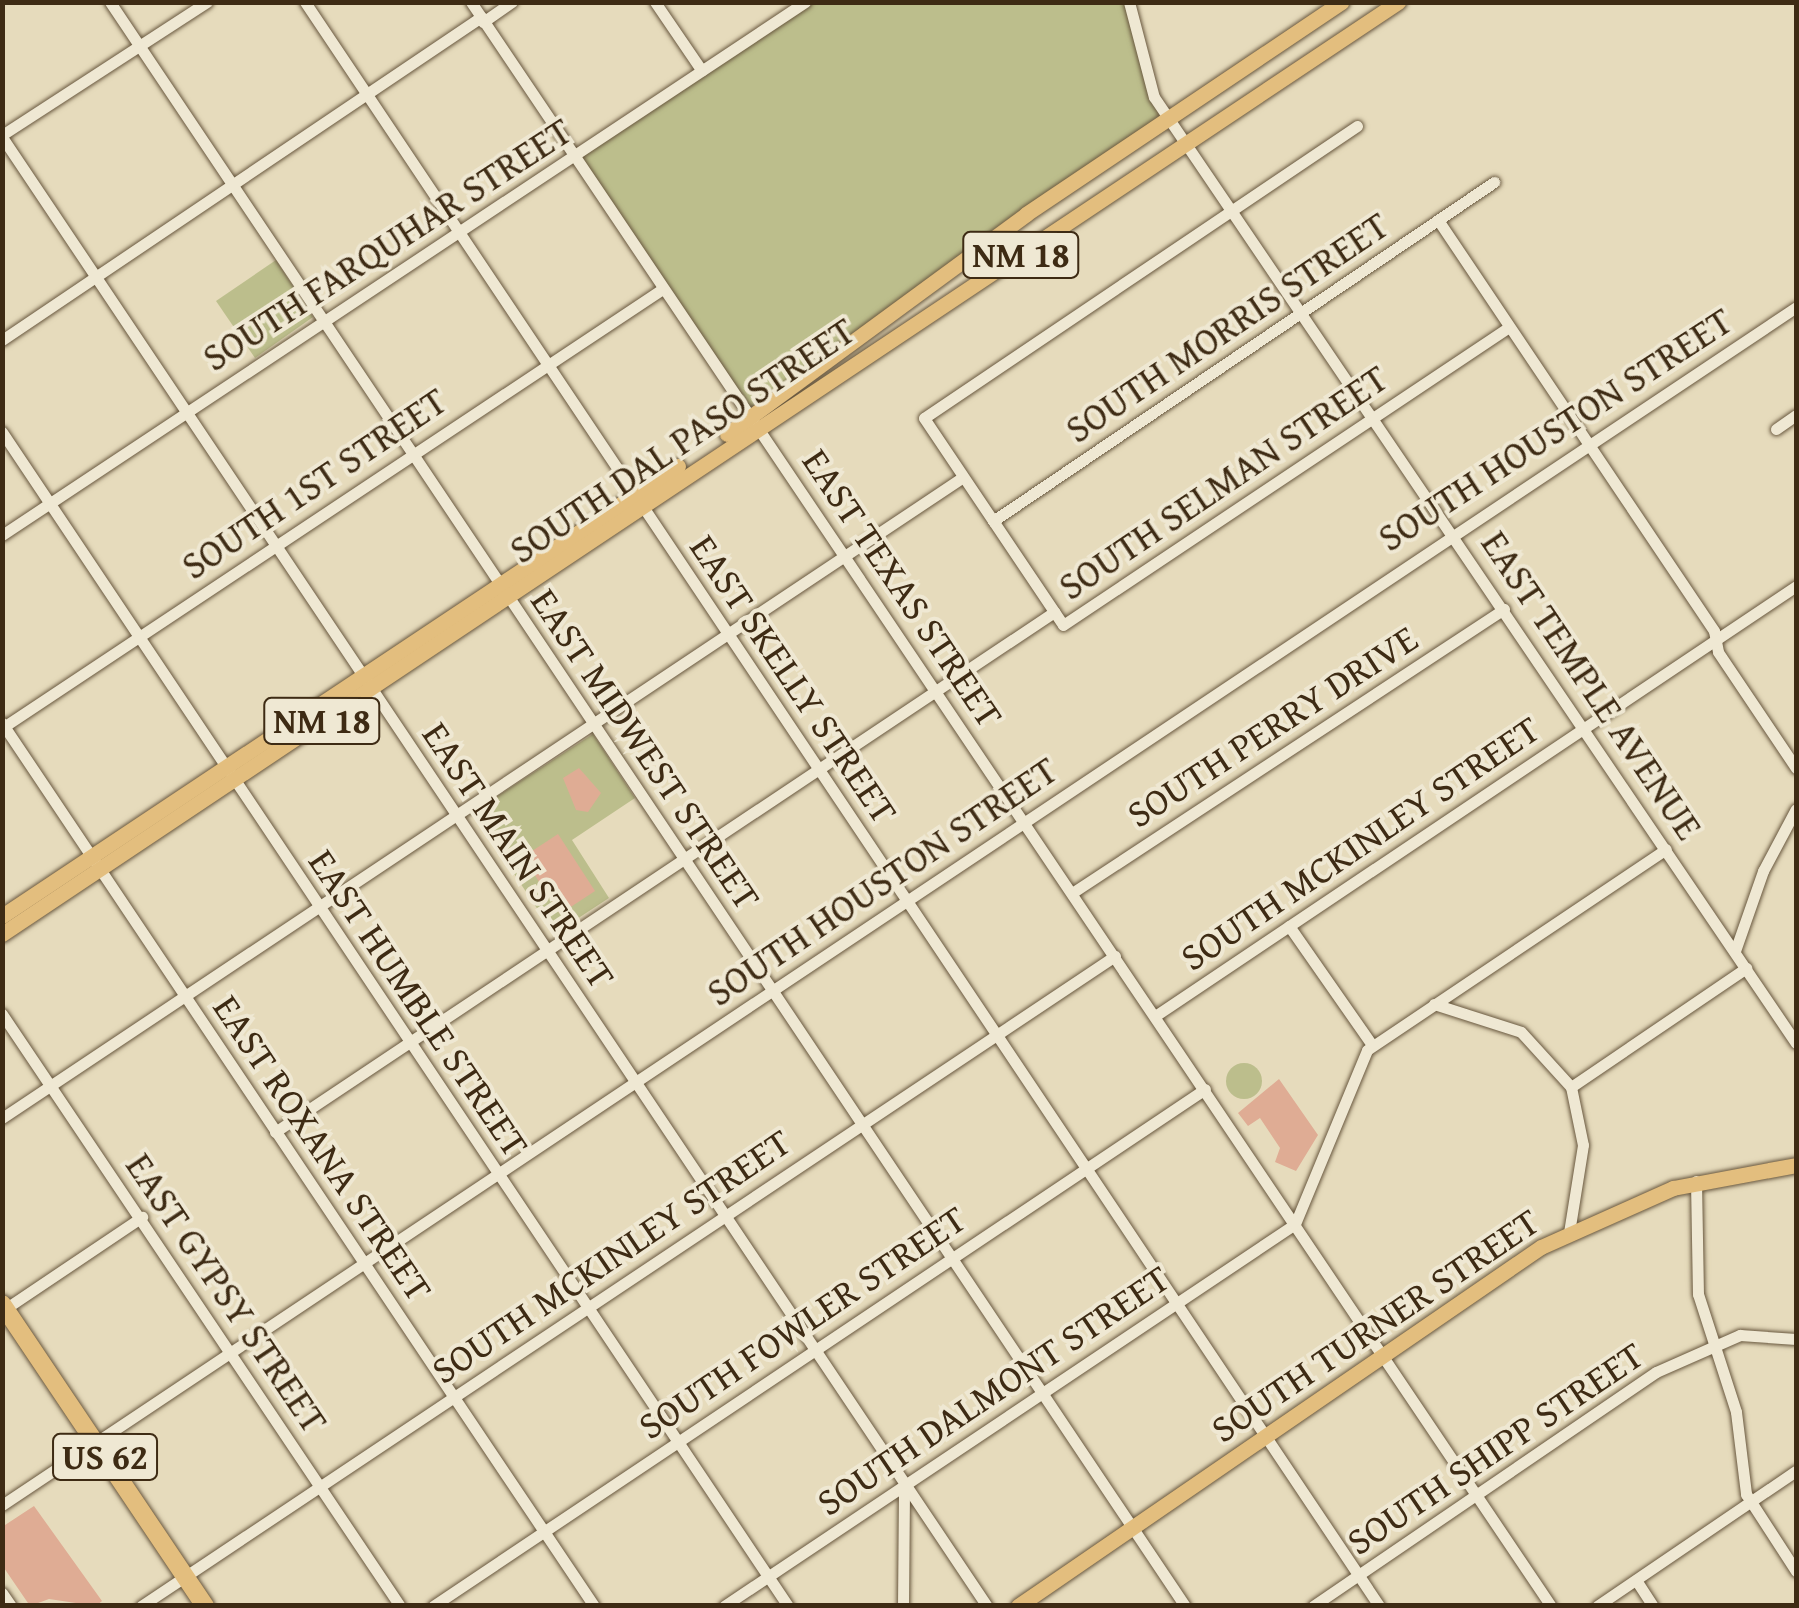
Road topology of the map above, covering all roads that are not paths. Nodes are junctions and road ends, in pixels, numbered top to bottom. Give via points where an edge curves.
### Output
1 (110, 2) edge
2 (207, 2) edge
3 (305, 2) edge
4 (471, 2) edge
5 (512, 2) edge
6 (655, 2) edge
7 (805, 2) edge
8 (1129, 2) edge
9 (1341, 2) edge
10 (1390, 5) edge
11 (482, 20) junction
12 (140, 48) junction
13 (702, 72) junction
14 (367, 94) junction
15 (1169, 119) junction
16 (1356, 126) dead end
17 (2, 136) edge
18 (1188, 143) junction
19 (572, 158) junction
20 (1494, 182) dead end
21 (234, 184) junction
22 (1234, 210) junction
23 (1438, 220) junction
24 (459, 230) junction
25 (96, 277) junction
26 (661, 290) junction
27 (1796, 307) edge
28 (1303, 311) junction
29 (324, 320) junction
30 (1508, 327) junction
31 (2, 340) edge
32 (547, 363) junction
33 (187, 412) junction
34 (1796, 415) edge
35 (1375, 416) junction
36 (755, 421) junction
37 (1776, 429) dead end
38 (2, 432) edge
39 (1586, 440) junction
40 (413, 453) junction
41 (963, 477) junction
42 (637, 500) junction
43 (50, 503) junction
44 (993, 521) junction
45 (1453, 533) junction
46 (2, 535) edge
47 (276, 545) junction
48 (845, 555) junction
49 (1796, 586) edge
50 (503, 590) junction
51 (1504, 609) junction
52 (1054, 612) junction
53 (727, 634) junction
54 (139, 637) junction
55 (1716, 642) junction
56 (367, 681) junction
57 (936, 691) junction
58 (593, 722) junction
59 (3, 726) edge
60 (1584, 728) junction
61 (819, 768) junction
62 (1796, 768) edge
63 (229, 775) junction
64 (1796, 809) edge
65 (456, 814) junction
66 (1024, 820) junction
67 (1666, 849) junction
68 (684, 858) junction
69 (94, 864) junction
70 (1072, 893) junction
71 (908, 900) junction
72 (319, 906) junction
73 (2, 916) edge
74 (1289, 926) junction
75 (2, 934) edge
76 (545, 948) junction
77 (1734, 951) junction
78 (1115, 956) junction
79 (1746, 968) junction
80 (774, 992) junction
81 (185, 995) junction
82 (1434, 1004) junction
83 (2, 1014) edge
84 (1155, 1016) junction
85 (998, 1034) junction
86 (410, 1042) junction
87 (1796, 1043) edge
88 (1372, 1045) junction
89 (636, 1083) junction
90 (51, 1085) junction
91 (1571, 1087) junction
92 (1205, 1089) junction
93 (2, 1118) edge
94 (862, 1124) junction
95 (275, 1132) junction
96 (1796, 1164) edge
97 (1088, 1168) junction
98 (498, 1174) junction
99 (1696, 1181) junction
100 (725, 1216) junction
101 (142, 1217) junction
102 (1295, 1224) junction
103 (1569, 1232) junction
104 (952, 1258) junction
105 (365, 1264) junction
106 (1178, 1304) junction
107 (588, 1307) junction
108 (4, 1308) edge
109 (1796, 1339) edge
110 (1713, 1346) junction
111 (814, 1351) junction
112 (232, 1352) junction
113 (1384, 1358) junction
114 (1042, 1392) junction
115 (454, 1397) junction
116 (1267, 1440) junction
117 (678, 1441) junction
118 (96, 1443) junction
119 (1796, 1472) edge
120 (904, 1485) junction
121 (320, 1486) junction
122 (1475, 1492) junction
123 (1751, 1503) junction
124 (2, 1506) edge
125 (1133, 1528) junction
126 (544, 1531) junction
127 (1796, 1571) edge
128 (185, 1576) junction
129 (768, 1576) junction
130 (1358, 1576) junction
131 (1636, 1580) junction
132 (2, 1593) edge
133 (11, 1606) edge
134 (141, 1606) edge
135 (204, 1606) edge
136 (400, 1606) edge
137 (433, 1606) edge
138 (594, 1606) edge
139 (724, 1606) edge
140 (788, 1606) edge
141 (903, 1606) edge
142 (987, 1606) edge
143 (1018, 1606) edge
144 (1185, 1606) edge
145 (1313, 1606) edge
146 (1379, 1606) edge
147 (1552, 1606) edge
148 (1597, 1606) edge
149 (1654, 1606) edge

1 - 12 street, EAST MIDWEST STREET
2 - 12 street
3 - 14 street, EAST SKELLY STREET
4 - 11 street, EAST TEXAS STREET
5 - 11 street
6 - 13 street
7 - 13 street, SOUTH FARQUHAR STREET
8 - 15 street, EAST TEMPLE AVENUE via 1143,72
9 - 15 main road, SOUTH DAL PASO STREET / NM 18
10 - 18 main road, SOUTH DAL PASO STREET / NM 18
11 - 14 street
11 - 19 street, EAST TEXAS STREET
12 - 17 street
12 - 21 street, EAST MIDWEST STREET
13 - 19 street, SOUTH FARQUHAR STREET
14 - 21 street
14 - 24 street, EAST SKELLY STREET
15 - 18 street, EAST TEMPLE AVENUE
15 - 36 main road, SOUTH DAL PASO STREET / NM 18
16 - 22 street
17 - 25 street, EAST MAIN STREET
18 - 22 street, EAST TEMPLE AVENUE
18 - 36 main road, SOUTH DAL PASO STREET / NM 18
19 - 24 street, SOUTH FARQUHAR STREET
19 - 26 street, EAST TEXAS STREET
20 - 23 street, SOUTH MORRIS STREET
21 - 25 street
21 - 29 street, EAST MIDWEST STREET
22 - 28 street, EAST TEMPLE AVENUE
22 - 41 street via 924,418
23 - 28 street, SOUTH MORRIS STREET
23 - 30 street
24 - 29 street, SOUTH FARQUHAR STREET
24 - 32 street, EAST SKELLY STREET
25 - 31 street
25 - 33 street, EAST MAIN STREET
26 - 32 street, SOUTH 1ST STREET
26 - 36 street, EAST TEXAS STREET
27 - 39 street, SOUTH HOUSTON STREET
28 - 35 street, EAST TEMPLE AVENUE
28 - 44 street, SOUTH MORRIS STREET
29 - 33 street, SOUTH FARQUHAR STREET
29 - 40 street, EAST MIDWEST STREET
30 - 35 street, SOUTH SELMAN STREET
30 - 39 street
32 - 40 street, SOUTH 1ST STREET
32 - 42 street, EAST SKELLY STREET
33 - 43 street, SOUTH FARQUHAR STREET
33 - 47 street, EAST MAIN STREET
34 - 37 street
35 - 45 street, EAST TEMPLE AVENUE
35 - 52 street, SOUTH SELMAN STREET via 1063,625
36 - 42 main road, SOUTH DAL PASO STREET / NM 18
36 - 48 street, EAST TEXAS STREET
38 - 43 street, EAST HUMBLE STREET
39 - 45 street, SOUTH HOUSTON STREET
39 - 55 street
40 - 47 street, SOUTH 1ST STREET
40 - 50 street, EAST MIDWEST STREET
41 - 44 street
41 - 48 street
42 - 50 main road, SOUTH DAL PASO STREET / NM 18
42 - 53 street, EAST SKELLY STREET
43 - 46 street, SOUTH FARQUHAR STREET
43 - 54 street, EAST HUMBLE STREET
44 - 52 street
45 - 51 street, EAST TEMPLE AVENUE
45 - 66 street, SOUTH HOUSTON STREET
47 - 54 street, SOUTH 1ST STREET
47 - 56 street, EAST MAIN STREET
48 - 53 street
48 - 57 street, EAST TEXAS STREET
49 - 55 street, SOUTH MCKINLEY STREET
50 - 56 main road, SOUTH DAL PASO STREET / NM 18
50 - 58 street, EAST MIDWEST STREET
51 - 60 street, EAST TEMPLE AVENUE
51 - 70 street, SOUTH PERRY DRIVE
52 - 57 street, SOUTH SELMAN STREET
53 - 58 street
53 - 61 street, EAST SKELLY STREET
54 - 59 street, SOUTH 1ST STREET
54 - 63 street, EAST HUMBLE STREET
55 - 60 street, SOUTH MCKINLEY STREET
55 - 62 street
56 - 63 main road, SOUTH DAL PASO STREET / NM 18
56 - 65 street, EAST MAIN STREET
57 - 61 street, SOUTH SELMAN STREET
57 - 66 street, EAST TEXAS STREET
58 - 65 street
58 - 68 street, EAST MIDWEST STREET
59 - 69 street, EAST ROXANA STREET
60 - 67 street, EAST TEMPLE AVENUE
60 - 74 street, SOUTH MCKINLEY STREET
61 - 68 street, SOUTH SELMAN STREET
61 - 71 street, EAST SKELLY STREET
63 - 69 main road, SOUTH DAL PASO STREET / NM 18
63 - 72 street, EAST HUMBLE STREET
64 - 77 street via 1763,871
65 - 72 street
65 - 76 street, EAST MAIN STREET
66 - 70 street, EAST TEXAS STREET
66 - 71 street, SOUTH HOUSTON STREET
67 - 77 street, EAST TEMPLE AVENUE
67 - 82 street
68 - 76 street, SOUTH SELMAN STREET
68 - 80 street, EAST MIDWEST STREET
69 - 73 main road, SOUTH DAL PASO STREET / NM 18
69 - 75 main road, SOUTH DAL PASO STREET / NM 18
69 - 81 street, EAST ROXANA STREET
70 - 78 street, EAST TEXAS STREET
71 - 80 street, SOUTH HOUSTON STREET
71 - 85 street, EAST SKELLY STREET
72 - 81 street
72 - 86 street, EAST HUMBLE STREET
74 - 84 street, SOUTH MCKINLEY STREET
74 - 88 street
76 - 86 street, SOUTH SELMAN STREET
76 - 89 street, EAST MAIN STREET
77 - 79 street, EAST TEMPLE AVENUE
78 - 84 street, EAST TEXAS STREET
78 - 85 street, SOUTH MCKINLEY STREET
79 - 87 street, EAST TEMPLE AVENUE
79 - 91 street
80 - 89 street, SOUTH HOUSTON STREET
80 - 94 street, EAST MIDWEST STREET
81 - 90 street
81 - 95 street, EAST ROXANA STREET
82 - 88 street
82 - 91 street via 1522,1032
83 - 90 street, EAST GYPSY STREET
84 - 92 street, EAST TEXAS STREET
85 - 94 street, SOUTH MCKINLEY STREET
85 - 97 street, EAST SKELLY STREET
86 - 95 street, SOUTH SELMAN STREET
86 - 98 street, EAST HUMBLE STREET
88 - 102 street
89 - 98 street, SOUTH HOUSTON STREET
89 - 100 street, EAST MAIN STREET
90 - 93 street
90 - 101 street, EAST GYPSY STREET
91 - 103 street via 1583,1145
92 - 97 street, SOUTH FOWLER STREET
92 - 102 street, EAST TEXAS STREET
94 - 100 street, SOUTH MCKINLEY STREET
94 - 104 street, EAST MIDWEST STREET
95 - 105 street, EAST ROXANA STREET
96 - 99 main road, SOUTH TURNER STREET
97 - 104 street, SOUTH FOWLER STREET
97 - 106 street, EAST SKELLY STREET
98 - 105 street, SOUTH HOUSTON STREET
98 - 107 street, EAST HUMBLE STREET
99 - 103 main road, SOUTH TURNER STREET
99 - 110 street via 1694,1263
100 - 107 street, SOUTH MCKINLEY STREET
100 - 111 street, EAST MAIN STREET
101 - 108 street
101 - 112 street, EAST GYPSY STREET
102 - 106 street, SOUTH DALMONT STREET
102 - 113 street, EAST TEXAS STREET
103 - 113 main road, SOUTH TURNER STREET
104 - 111 street, SOUTH FOWLER STREET
104 - 114 street, EAST MIDWEST STREET
105 - 112 street, SOUTH HOUSTON STREET
105 - 115 street, EAST ROXANA STREET
106 - 114 street, SOUTH DALMONT STREET
106 - 116 street, EAST SKELLY STREET
107 - 115 street, SOUTH MCKINLEY STREET
107 - 117 street, EAST HUMBLE STREET
108 - 118 highway, US 62
109 - 110 street, SOUTH SHIPP STREET via 1755,1333
110 - 122 street, SOUTH SHIPP STREET via 1656,1372
110 - 123 street via 1736,1412
111 - 117 street, SOUTH FOWLER STREET
111 - 120 street, EAST MAIN STREET
112 - 118 street, SOUTH HOUSTON STREET
112 - 121 street, EAST GYPSY STREET
113 - 116 main road, SOUTH TURNER STREET
113 - 122 street, EAST TEXAS STREET
114 - 120 street, SOUTH DALMONT STREET
114 - 125 street, EAST MIDWEST STREET
115 - 121 street, SOUTH MCKINLEY STREET
115 - 126 street, EAST ROXANA STREET
116 - 125 main road, SOUTH TURNER STREET
116 - 130 street, EAST SKELLY STREET
117 - 126 street, SOUTH FOWLER STREET
117 - 129 street, EAST HUMBLE STREET
118 - 124 street, SOUTH HOUSTON STREET
118 - 128 highway, US 62
119 - 123 street
120 - 129 street, SOUTH DALMONT STREET
120 - 141 street
120 - 142 street, EAST MAIN STREET
121 - 128 street, SOUTH MCKINLEY STREET
121 - 136 street, EAST GYPSY STREET
122 - 130 street, SOUTH SHIPP STREET
122 - 147 street, EAST TEXAS STREET
123 - 127 street
123 - 131 street
125 - 143 main road, SOUTH TURNER STREET
125 - 144 street, EAST MIDWEST STREET
126 - 137 street, SOUTH FOWLER STREET
126 - 138 street, EAST ROXANA STREET
128 - 134 street, SOUTH MCKINLEY STREET
128 - 135 highway, US 62
129 - 139 street, SOUTH DALMONT STREET
129 - 140 street, EAST HUMBLE STREET
130 - 145 street, SOUTH SHIPP STREET
130 - 146 street, EAST SKELLY STREET
131 - 148 street
131 - 149 street
132 - 133 street

